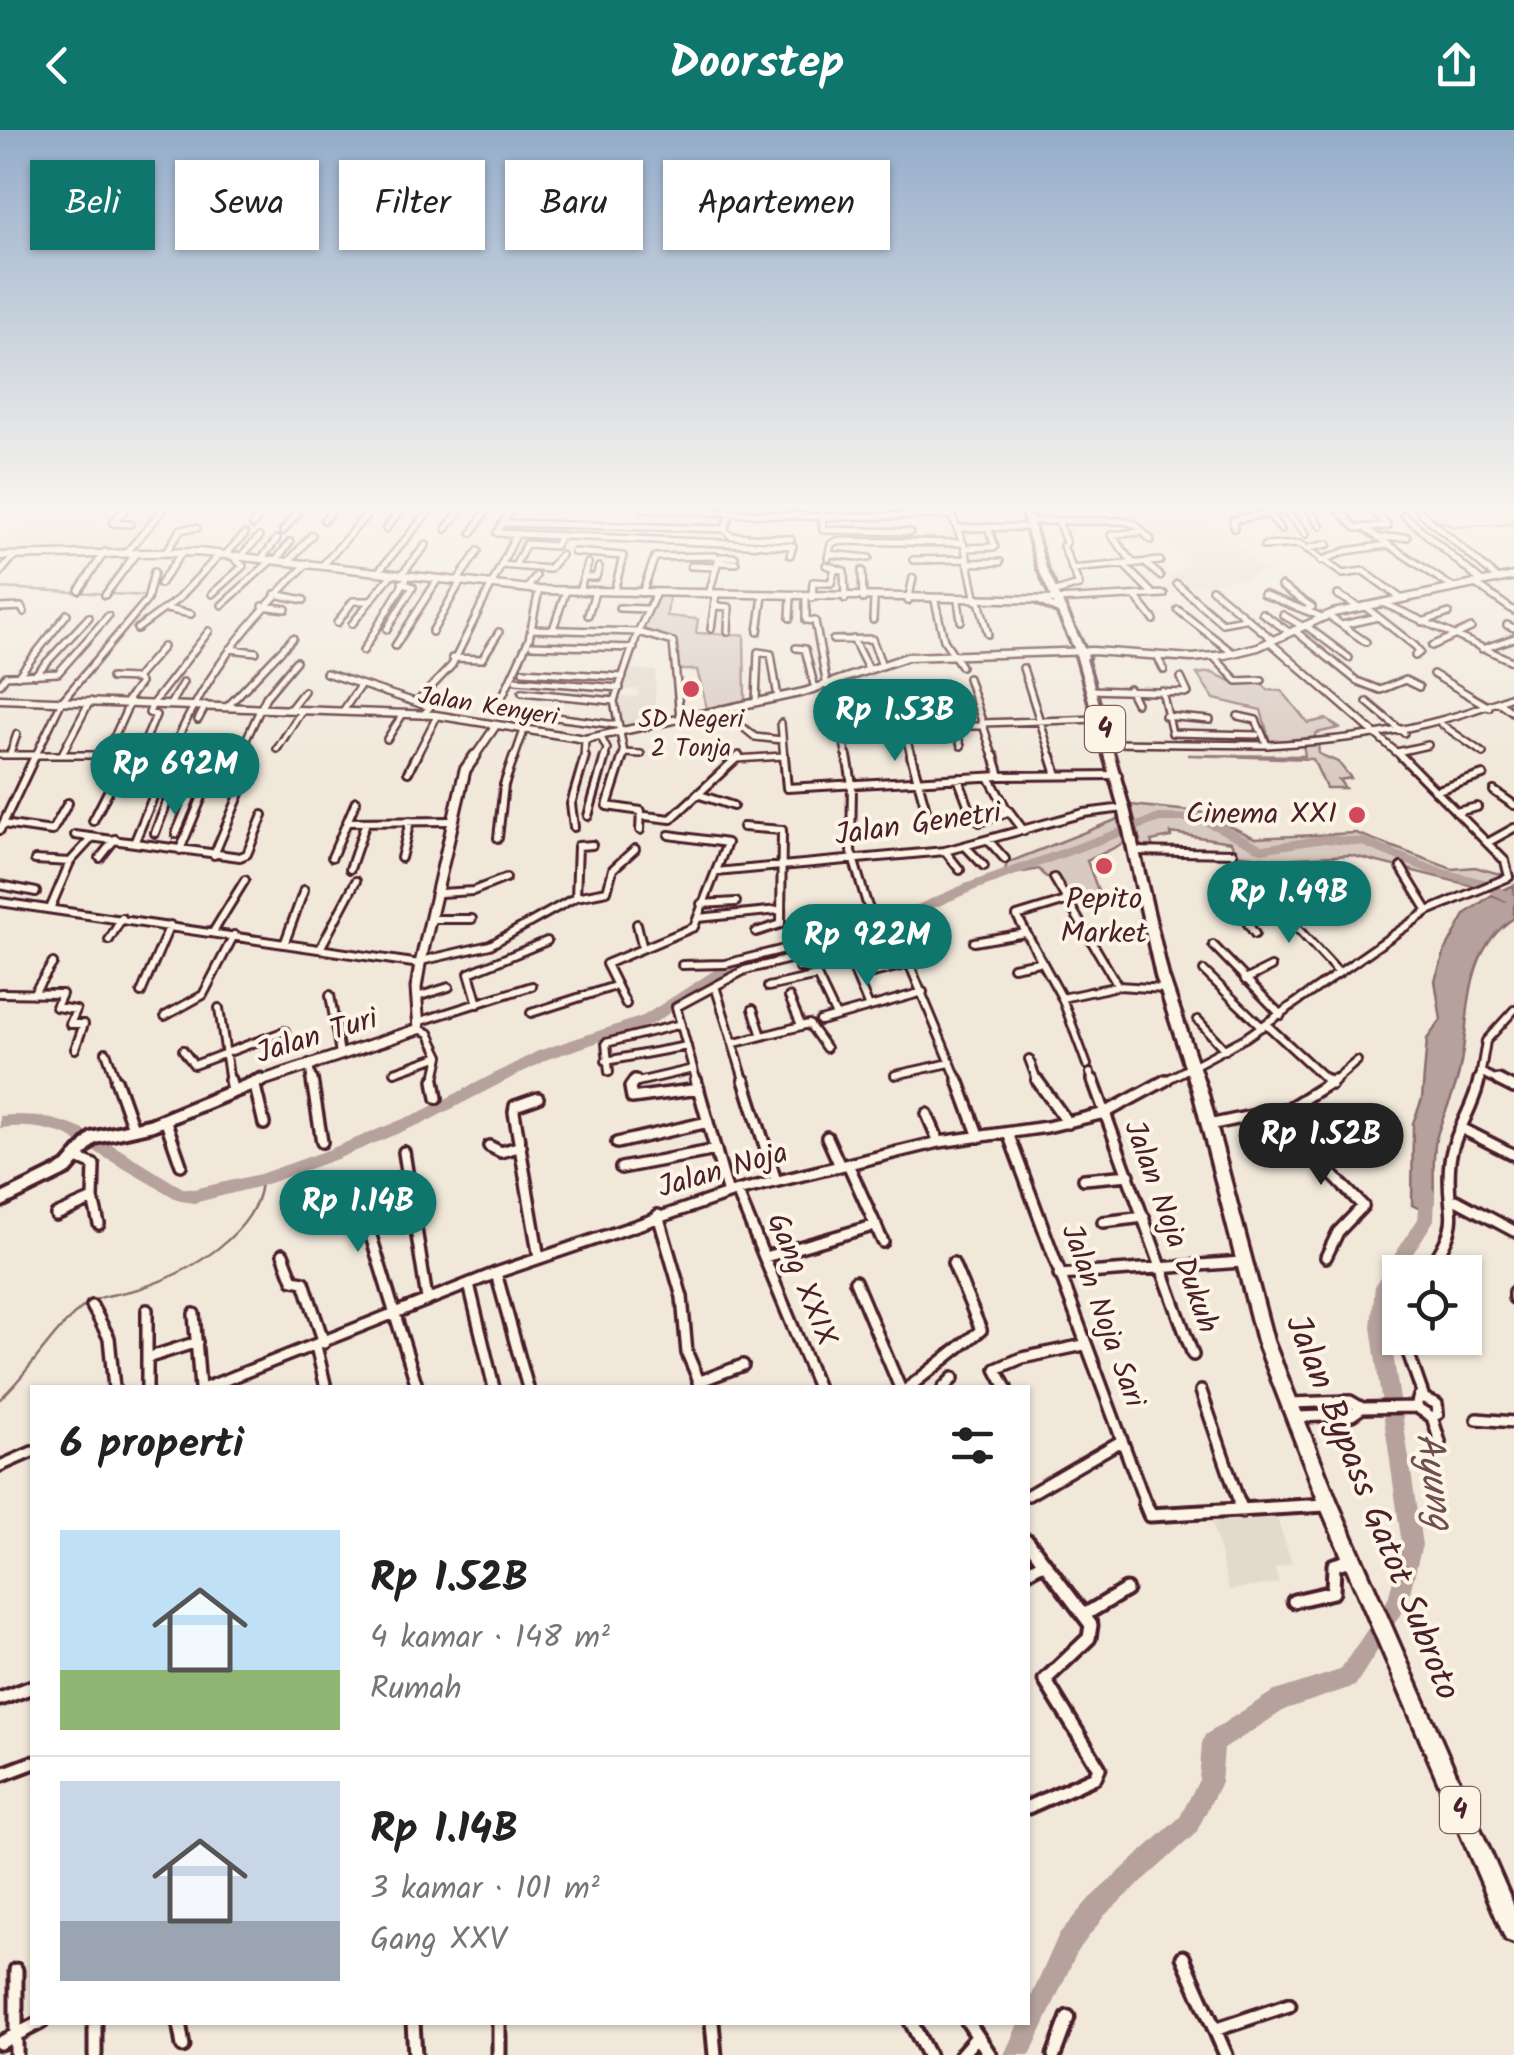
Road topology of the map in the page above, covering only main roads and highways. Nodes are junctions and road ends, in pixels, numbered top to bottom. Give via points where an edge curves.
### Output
1 (1053, 599) edge
2 (1037, 601) road end
3 (1060, 612) junction
4 (1092, 690) junction
5 (1115, 775) junction
6 (1124, 810) joint
7 (1134, 849) joint
8 (1514, 1932) edge

1 - 3 highway, Jalan Bypass Gatot Subroto / 4
2 - 3 highway
3 - 4 highway, Jalan Bypass Gatot Subroto / 4
4 - 5 highway, Jalan Bypass Gatot Subroto / 4
4 - 5 highway, Jalan Bypass Gatot Subroto / 4
5 - 6 highway, Jalan Bypass Gatot Subroto / 4
6 - 7 highway, Jalan Bypass Gatot Subroto / 4
7 - 8 highway, Jalan Bypass Gatot Subroto / 4 via 1166,988 1289,1410

